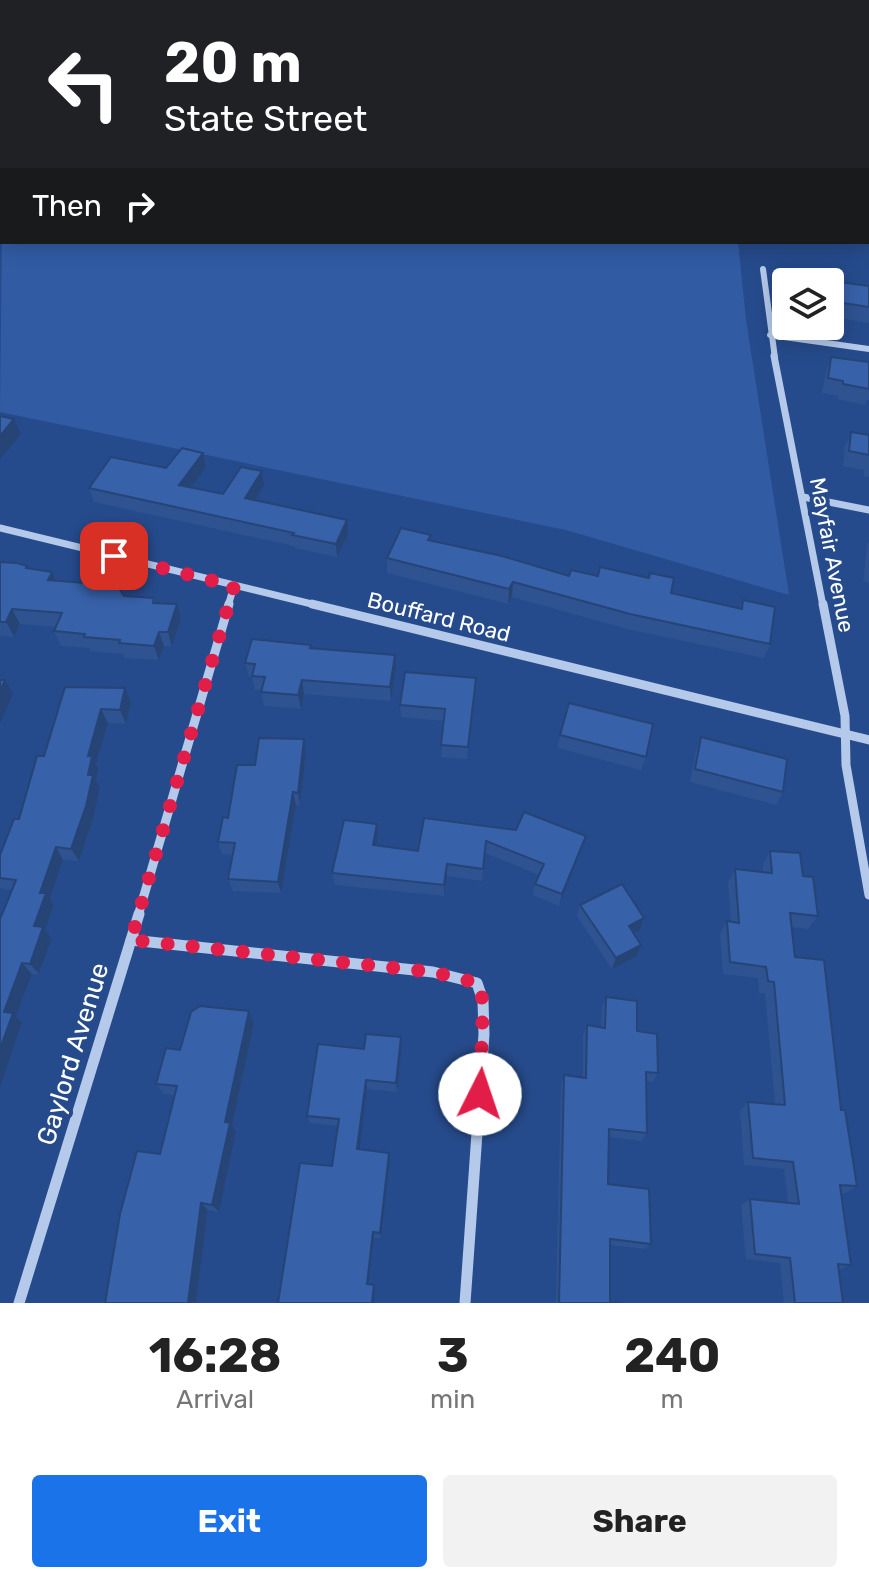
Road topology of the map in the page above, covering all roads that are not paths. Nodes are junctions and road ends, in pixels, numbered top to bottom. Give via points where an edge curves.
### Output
1 (763, 269) dead end
2 (770, 335) junction
3 (869, 349) edge
4 (803, 497) junction
5 (869, 510) edge
6 (0, 528) edge
7 (234, 586) junction
8 (845, 734) junction
9 (869, 740) edge
10 (869, 895) edge
11 (131, 940) junction
12 (19, 1303) edge
13 (465, 1303) edge

1 - 2 street, Mayfair Avenue
2 - 3 street
2 - 4 street, Mayfair Avenue
4 - 5 street
4 - 8 street, Mayfair Avenue
6 - 7 street, Bouffard Road
7 - 8 street, Bouffard Road
7 - 11 street, Gaylord Avenue
8 - 9 street, Bouffard Road
8 - 10 street, Mayfair Avenue
11 - 12 street, Gaylord Avenue
11 - 13 street via 433,972 477,983 484,1034

